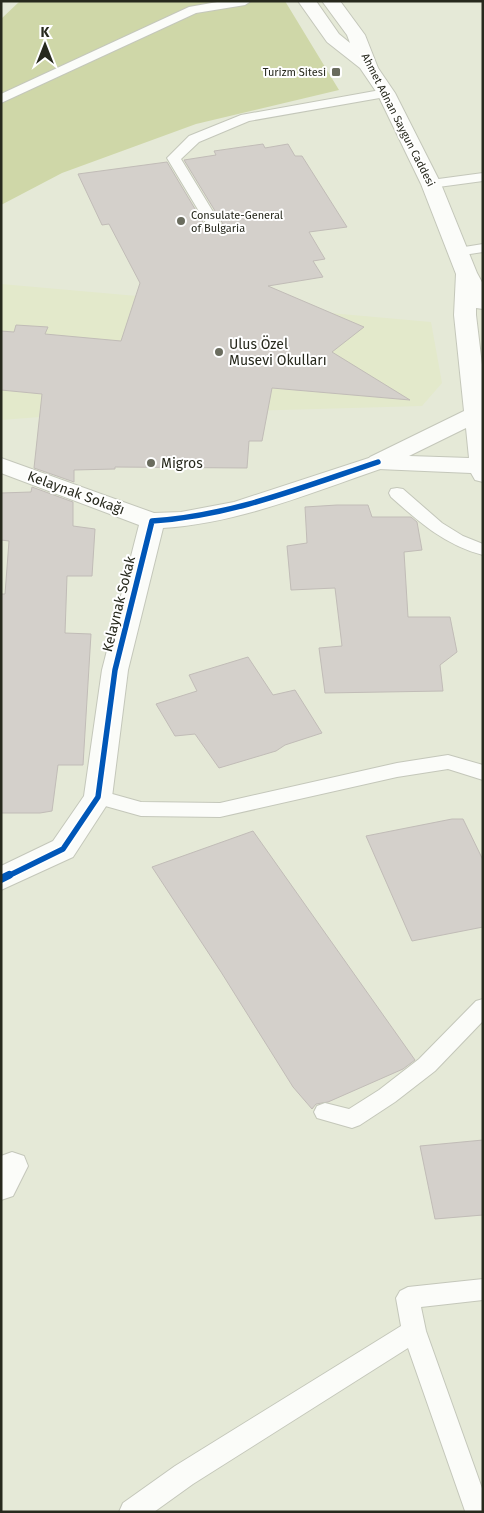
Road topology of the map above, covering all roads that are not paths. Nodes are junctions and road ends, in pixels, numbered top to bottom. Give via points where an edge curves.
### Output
1 (245, 1) edge
2 (307, 1) edge
3 (331, 1) edge
4 (369, 68) junction
5 (386, 93) junction
6 (1, 99) edge
7 (483, 177) edge
8 (431, 184) junction
9 (214, 225) dead end
10 (483, 248) edge
11 (462, 263) junction
12 (483, 303) edge
13 (479, 418) edge
14 (378, 462) junction
15 (1, 465) edge
16 (482, 470) edge
17 (397, 493) dead end
18 (152, 521) junction
19 (483, 550) edge
20 (483, 773) edge
21 (98, 797) junction
22 (1, 879) edge
23 (483, 1007) edge
24 (325, 1112) dead end
25 (483, 1289) edge
26 (414, 1331) junction
27 (483, 1509) edge
28 (132, 1512) edge

1 - 6 lane via 193,10
2 - 4 main road via 333,38
3 - 4 main road, Ahmet Adnan Saygun Caddesi via 356,35
4 - 5 main road, Ahmet Adnan Saygun Caddesi
5 - 8 main road, Ahmet Adnan Saygun Caddesi
5 - 9 lane via 246,118 194,139 174,158
7 - 8 lane
8 - 11 main road, Ahmet Adnan Saygun Caddesi
10 - 11 lane
11 - 12 main road, Ahmet Adnan Saygun Caddesi
11 - 13 main road, Ahmet Adnan Saygun Caddesi via 465,315
13 - 14 main road
13 - 16 main road, Ahmet Adnan Saygun Caddesi
14 - 16 main road
14 - 18 main road via 205,516
15 - 18 main road, Kelaynak Sokağı
17 - 19 lane via 442,533
18 - 21 main road, Kelaynak Sokak via 116,670
20 - 21 lane via 448,762 397,770 220,810 141,809
21 - 22 main road, Kelaynak Sokak via 63,849
23 - 24 lane via 427,1065 387,1096 352,1119
25 - 26 lane via 408,1298
26 - 27 lane via 474,1502
26 - 28 lane via 192,1470

